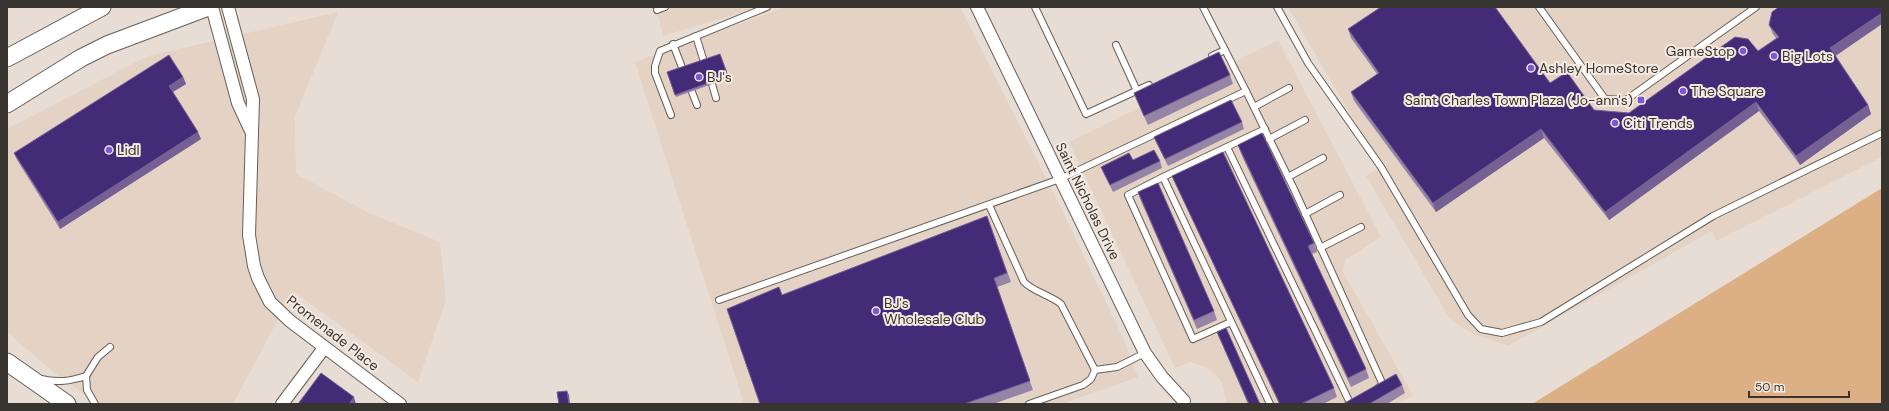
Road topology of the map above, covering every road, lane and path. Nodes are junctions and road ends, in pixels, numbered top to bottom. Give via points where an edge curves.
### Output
1 (102, 7) edge
2 (208, 7) edge
3 (212, 7) edge
4 (228, 7) edge
5 (665, 7) edge
6 (767, 7) edge
7 (977, 7) edge
8 (1035, 7) edge
9 (1203, 7) edge
10 (1277, 7) edge
11 (1539, 7) edge
12 (1756, 7) edge
13 (657, 10) dead end
14 (696, 36) junction
15 (673, 44) junction
16 (1116, 45) dead end
17 (1225, 50) junction
18 (7, 58) edge
19 (1205, 60) edge
20 (704, 62) edge
21 (683, 70) edge
22 (1158, 81) edge
23 (712, 84) edge
24 (1289, 88) dead end
25 (1138, 91) junction
26 (1246, 91) junction
27 (692, 92) edge
28 (716, 98) dead end
29 (7, 104) edge
30 (697, 105) dead end
31 (1254, 107) junction
32 (671, 115) dead end
33 (1305, 120) dead end
34 (1265, 130) junction
35 (1882, 133) edge
36 (253, 134) junction
37 (1269, 139) junction
38 (1227, 147) junction
39 (1323, 158) dead end
40 (1163, 177) junction
41 (1288, 177) junction
42 (1060, 179) junction
43 (1340, 195) dead end
44 (989, 205) junction
45 (1305, 214) junction
46 (1361, 227) dead end
47 (1320, 248) junction
48 (719, 300) dead end
49 (1231, 322) junction
50 (110, 347) dead end
51 (324, 348) junction
52 (1145, 353) junction
53 (7, 362) edge
54 (1095, 370) junction
55 (86, 376) junction
56 (28, 377) junction
57 (1370, 392) edge
58 (1357, 400) edge
59 (1184, 401) dead end
60 (67, 404) edge
61 (95, 404) edge
62 (282, 404) edge
63 (400, 404) edge
64 (1029, 404) edge
65 (1270, 404) edge
66 (1349, 404) edge

1 - 18 main road
2 - 29 main road via 107,45 81,58
3 - 36 street, Promenade Place via 238,102
4 - 36 street, Promenade Place via 253,99
5 - 13 lane
6 - 14 lane
7 - 42 street, Saint Nicholas Drive
8 - 25 lane via 1086,114
9 - 17 lane
10 - 35 lane via 1308,63 1381,167 1468,314 1481,329 1495,332 1502,333 1541,322 1713,216
11 - 12 lane via 1605,99 1626,100
14 - 15 lane
14 - 20 lane
15 - 21 lane
15 - 32 lane via 660,51 655,66 658,82
16 - 25 lane
17 - 19 lane
17 - 26 lane
22 - 25 lane
23 - 28 lane
24 - 31 lane
26 - 31 lane
26 - 42 lane
27 - 30 lane
31 - 34 lane
33 - 37 lane
34 - 37 lane
34 - 38 lane
36 - 51 street, Promenade Place via 249,235 258,278 270,302
37 - 41 lane
38 - 40 lane
38 - 66 lane
39 - 41 lane
40 - 49 lane
40 - 49 lane via 1128,195 1193,339
41 - 45 lane
42 - 44 lane
42 - 52 street, Saint Nicholas Drive
43 - 45 lane
44 - 48 lane
44 - 54 lane via 1024,282 1061,304
45 - 47 lane
46 - 47 lane
47 - 57 lane via 1383,385
49 - 65 lane
50 - 55 lane via 98,357
51 - 62 street
51 - 63 street, Promenade Place
52 - 54 lane via 1117,367
52 - 59 street, Saint Nicholas Drive
53 - 56 main road
54 - 64 lane via 1091,379 1083,385
55 - 56 lane via 54,382
55 - 61 lane via 87,390
56 - 60 main road
58 - 66 lane

